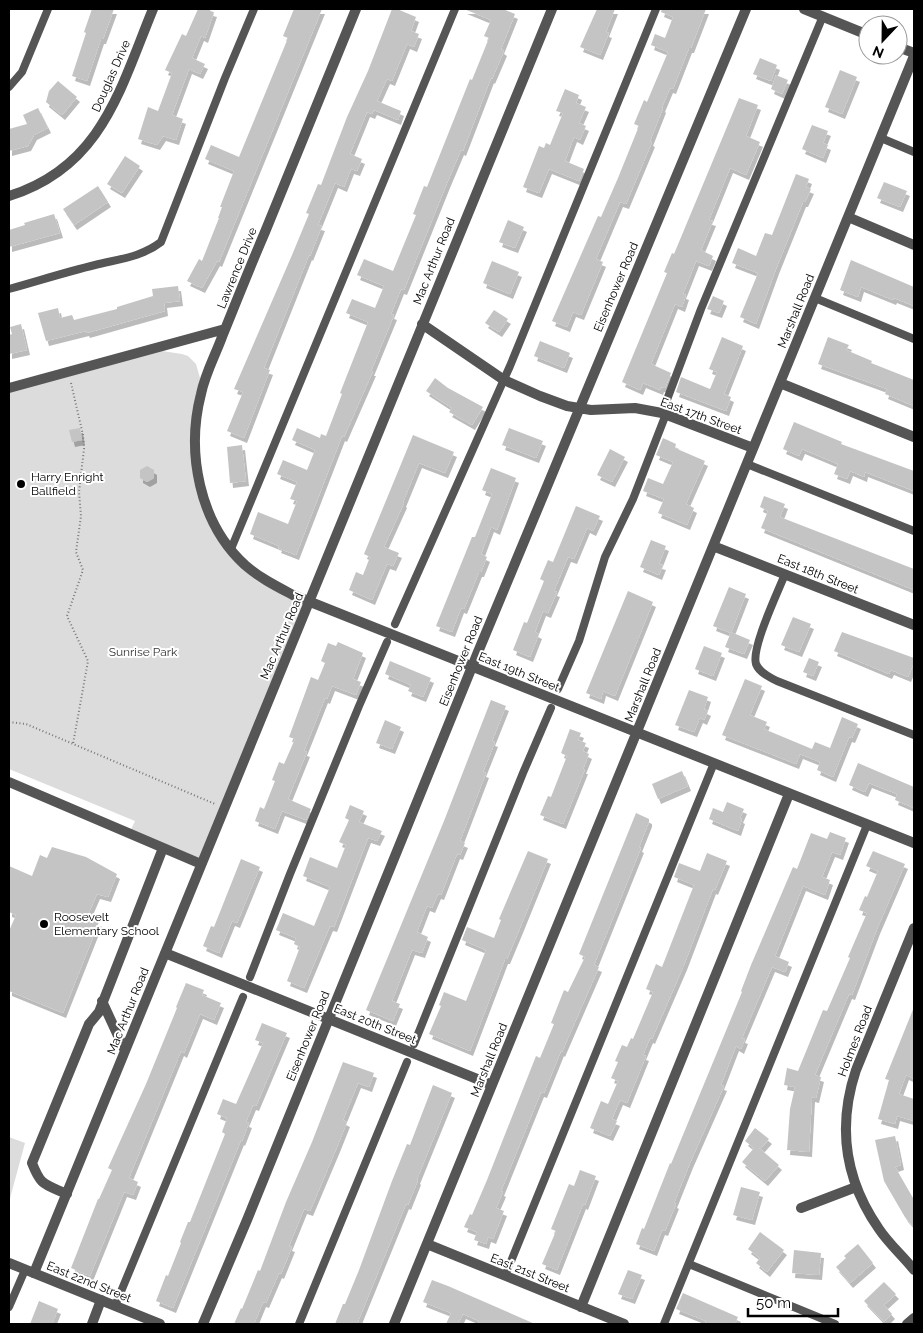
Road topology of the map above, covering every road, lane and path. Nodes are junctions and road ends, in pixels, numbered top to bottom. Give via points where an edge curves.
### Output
1 (48, 9) edge
2 (154, 9) edge
3 (254, 9) edge
4 (356, 9) edge
5 (455, 9) edge
6 (552, 9) edge
7 (656, 9) edge
8 (746, 9) edge
9 (804, 9) edge
10 (823, 16) junction
11 (858, 31) edge
12 (914, 55) edge
13 (9, 87) edge
14 (881, 138) junction
15 (914, 152) edge
16 (9, 196) edge
17 (848, 218) junction
18 (914, 245) edge
19 (9, 289) edge
20 (815, 298) junction
21 (422, 324) junction
22 (226, 328) junction
23 (914, 338) edge
24 (67, 372) junction
25 (504, 380) junction
26 (780, 383) junction
27 (9, 388) edge
28 (579, 408) junction
29 (664, 413) junction
30 (914, 436) edge
31 (754, 448) junction
32 (747, 464) junction
33 (914, 531) edge
34 (714, 546) junction
35 (231, 549) junction
36 (785, 574) junction
37 (310, 601) junction
38 (395, 624) dead end
39 (914, 625) edge
40 (387, 642) dead end
41 (472, 666) junction
42 (558, 690) dead end
43 (552, 708) dead end
44 (9, 722) edge
45 (637, 733) junction
46 (914, 735) edge
47 (73, 744) junction
48 (714, 764) junction
49 (9, 782) edge
50 (789, 794) junction
51 (224, 807) junction
52 (868, 825) junction
53 (914, 843) edge
54 (163, 848) junction
55 (201, 864) junction
56 (914, 928) edge
57 (165, 953) junction
58 (250, 977) dead end
59 (243, 997) dead end
60 (102, 1001) junction
61 (328, 1019) junction
62 (414, 1044) dead end
63 (126, 1051) junction
64 (407, 1062) dead end
65 (492, 1085) junction
66 (856, 1187) junction
67 (67, 1194) junction
68 (801, 1208) dead end
69 (427, 1244) junction
70 (9, 1263) edge
71 (689, 1264) junction
72 (914, 1270) edge
73 (30, 1271) junction
74 (505, 1276) junction
75 (101, 1300) junction
76 (115, 1306) junction
77 (9, 1307) edge
78 (581, 1307) junction
79 (914, 1318) edge
80 (92, 1324) edge
81 (160, 1324) edge
82 (204, 1324) edge
83 (299, 1324) edge
84 (394, 1324) edge
85 (624, 1324) edge
86 (664, 1324) edge
87 (835, 1324) edge
88 (907, 1324) edge

1 - 13 lane via 25,65
2 - 16 street, Douglas Drive via 110,114 93,139 63,169
3 - 19 lane via 161,242 137,255
4 - 22 street, Lawrence Drive
5 - 35 lane
6 - 21 street, Mac Arthur Road
7 - 25 lane
8 - 28 street, Eisenhower Road
9 - 10 street
10 - 11 street
10 - 29 lane via 700,309
12 - 14 street, Marshall Road
14 - 15 lane
14 - 17 street, Marshall Road
17 - 18 street
17 - 20 street, Marshall Road
20 - 23 lane
20 - 26 street, Marshall Road
21 - 25 street, East 17th Street
21 - 37 street, Mac Arthur Road
22 - 24 street, Lawrence Drive
22 - 35 street, East 19th Street via 201,393 195,437 196,462 209,513
24 - 27 street, Lawrence Drive
24 - 47 path via 80,418 84,449 76,552 83,570 67,616 88,661
25 - 28 street, East 17th Street
25 - 38 lane
26 - 30 street
26 - 31 street, Marshall Road
28 - 29 street, East 17th Street via 635,408
28 - 41 street, Eisenhower Road
29 - 31 street, East 17th Street
29 - 42 lane via 633,499 605,557 579,641
31 - 32 street, Marshall Road
32 - 33 lane
32 - 34 street, Marshall Road
34 - 36 street, East 18th Street
34 - 45 street, Marshall Road
35 - 37 street, East 19th Street via 258,575
36 - 39 street, East 18th Street
36 - 46 lane via 757,644 755,661 758,667 777,681
37 - 41 street, East 19th Street
37 - 51 street, Mac Arthur Road
40 - 58 lane via 340,750
41 - 45 street, East 19th Street
41 - 61 street, Eisenhower Road
43 - 62 lane
44 - 47 path via 26,724
45 - 48 street, East 19th Street
45 - 65 street, Marshall Road
47 - 51 path
48 - 50 street, East 19th Street
48 - 74 lane
49 - 54 street
50 - 52 street, East 19th Street
50 - 78 street
51 - 55 street, Mac Arthur Road
52 - 53 street, East 19th Street
52 - 71 lane
54 - 55 street
54 - 60 street
55 - 57 street, Mac Arthur Road
56 - 66 street, Holmes Road via 850,1091 845,1136
57 - 61 street, East 20th Street
57 - 63 street, Mac Arthur Road
59 - 76 lane
60 - 63 street
60 - 67 street via 89,1024 32,1163 38,1179
61 - 65 street, East 20th Street
61 - 82 street, Eisenhower Road
63 - 67 street, Mac Arthur Road
64 - 83 lane
65 - 69 street, Marshall Road
66 - 68 street
66 - 72 street, Holmes Road via 880,1231
67 - 73 street, Mac Arthur Road
69 - 74 street, East 21st Street
69 - 84 street, Marshall Road
70 - 73 street, East 22nd Street
71 - 86 lane
71 - 87 lane
73 - 75 street, East 22nd Street
73 - 77 lane
74 - 78 street, East 21st Street
75 - 76 street, East 22nd Street
75 - 80 street
76 - 81 street, East 22nd Street
78 - 85 street, East 21st Street
79 - 88 street

